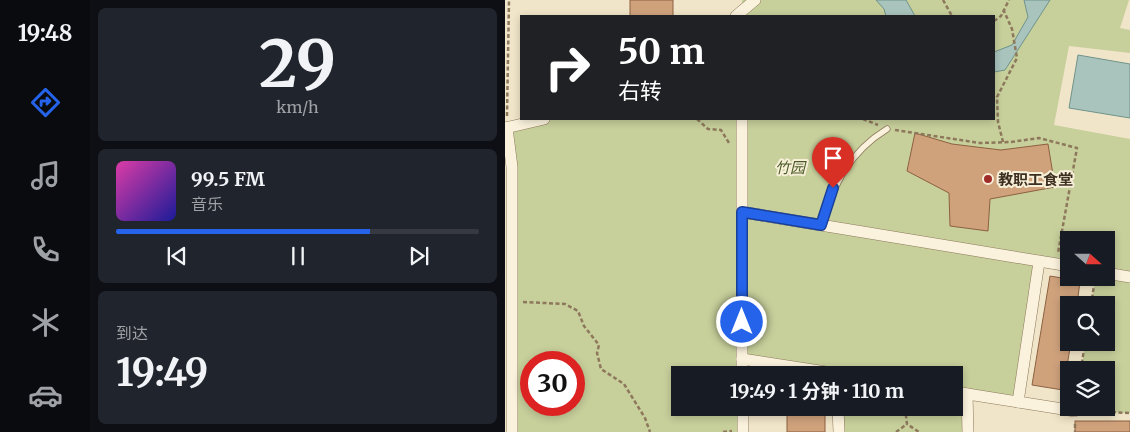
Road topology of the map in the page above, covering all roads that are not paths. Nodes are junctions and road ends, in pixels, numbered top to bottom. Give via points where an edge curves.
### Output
1 (742, 0) edge
2 (755, 0) edge
3 (740, 15) edge
4 (540, 120) edge
5 (742, 120) edge
6 (506, 128) edge
7 (887, 129) road end
8 (742, 212) junction
9 (821, 225) junction
10 (1039, 262) junction
11 (1060, 265) edge
12 (1115, 274) edge
13 (1130, 277) edge
14 (742, 359) junction
15 (742, 366) edge
16 (785, 366) edge
17 (963, 393) edge
18 (1018, 402) junction
19 (963, 404) edge
20 (1060, 409) edge
21 (743, 416) edge
22 (838, 416) edge
23 (512, 432) edge
24 (743, 432) edge
25 (839, 432) edge
26 (968, 432) edge

1 - 3 street
2 - 3 street
4 - 6 street
5 - 8 street
6 - 23 street via 512,167
7 - 9 lane via 852,158 833,188
8 - 9 street
8 - 14 street
9 - 10 street
10 - 11 street
10 - 18 street
12 - 13 street
14 - 15 street
14 - 16 street
17 - 18 street
18 - 20 street
19 - 26 street
21 - 24 street
22 - 25 street

